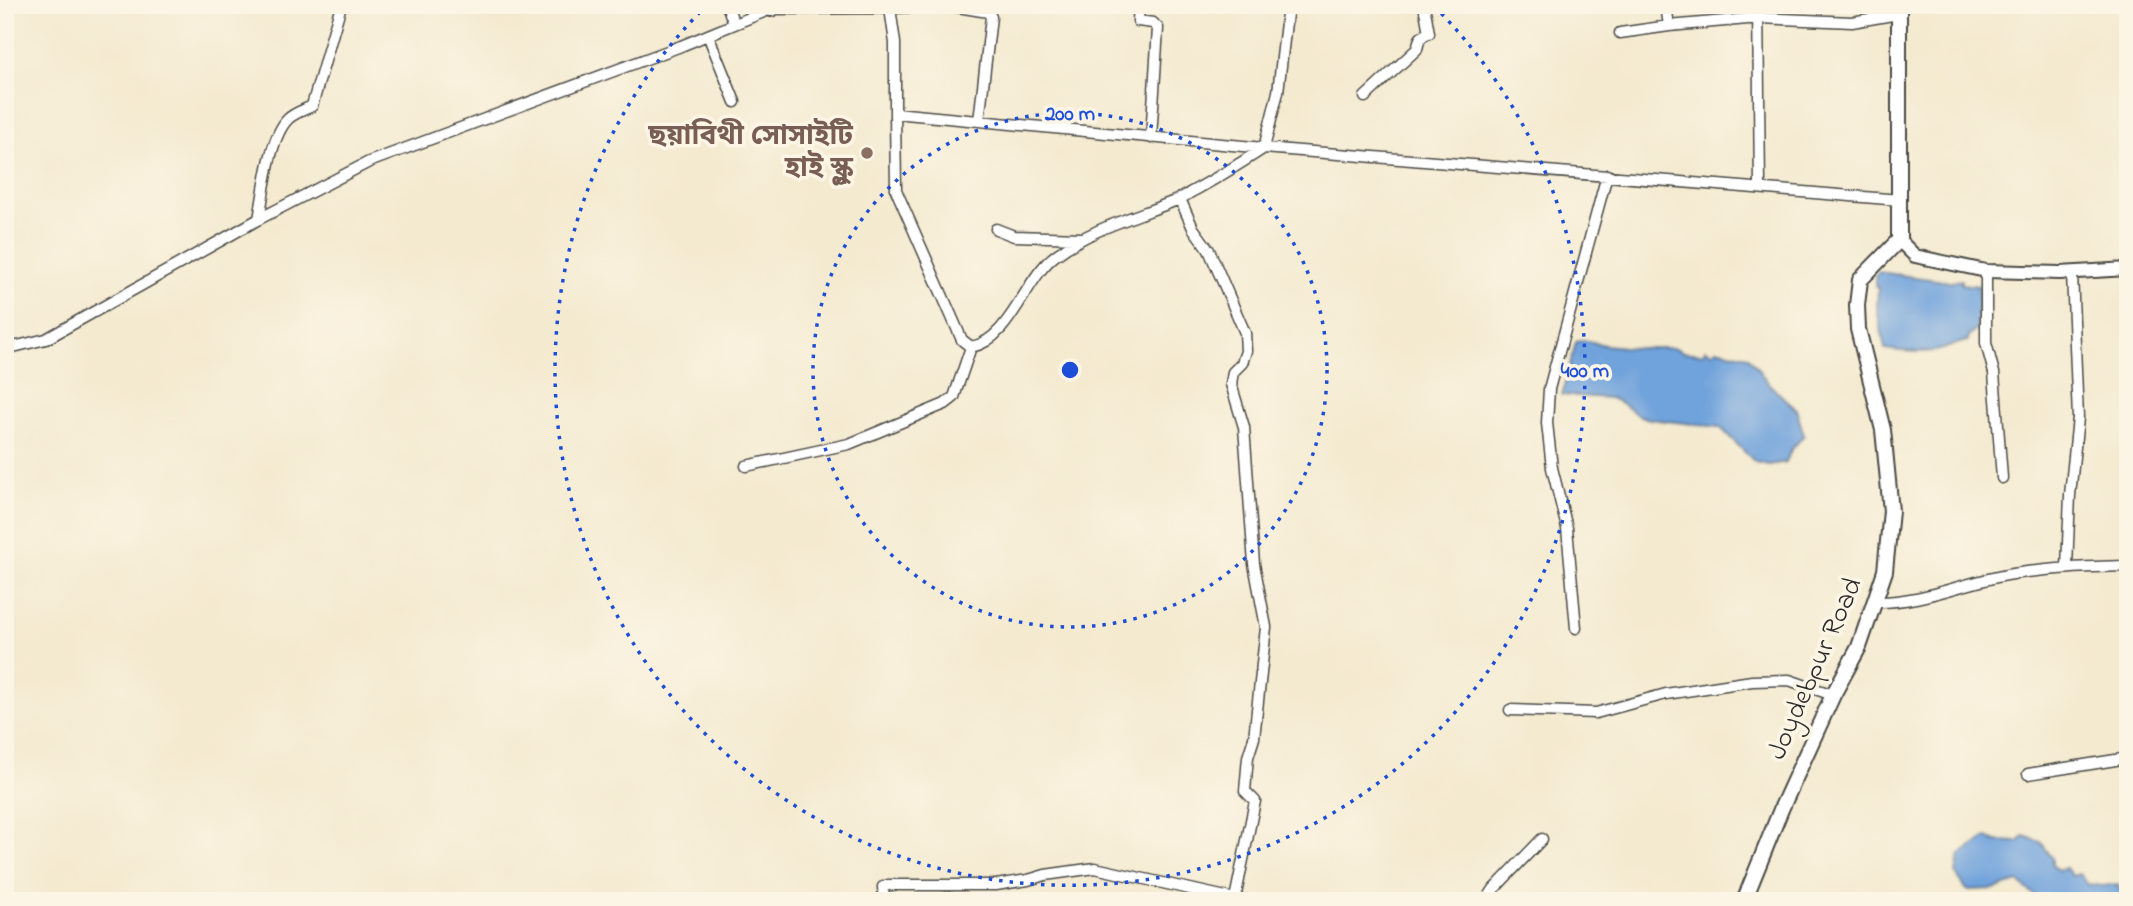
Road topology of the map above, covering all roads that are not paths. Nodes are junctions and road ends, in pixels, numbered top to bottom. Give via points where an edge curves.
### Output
1 (341, 5) edge
2 (727, 5) edge
3 (1139, 5) edge
4 (1288, 5) edge
5 (1424, 5) edge
6 (1666, 5) edge
7 (1758, 5) edge
8 (774, 7) edge
9 (889, 7) edge
10 (1898, 10) edge
11 (1759, 18) junction
12 (734, 24) junction
13 (1669, 26) junction
14 (1620, 33) dead end
15 (708, 35) junction
16 (1365, 97) dead end
17 (735, 102) dead end
18 (895, 113) junction
19 (979, 121) junction
20 (1151, 138) junction
21 (1264, 148) junction
22 (1607, 174) junction
23 (1760, 187) junction
24 (1180, 199) junction
25 (1900, 200) junction
26 (259, 219) junction
27 (996, 229) dead end
28 (1083, 238) junction
29 (1899, 240) junction
30 (2128, 269) edge
31 (1986, 271) junction
32 (2073, 272) junction
33 (971, 346) junction
34 (5, 349) edge
35 (746, 466) dead end
36 (2002, 478) dead end
37 (2128, 566) edge
38 (2067, 568) junction
39 (2128, 581) edge
40 (1875, 602) junction
41 (1576, 628) dead end
42 (2128, 653) edge
43 (1833, 695) junction
44 (1510, 710) dead end
45 (2128, 758) edge
46 (2028, 774) dead end
47 (1542, 839) dead end
48 (1239, 900) edge
49 (884, 901) edge
50 (1486, 901) edge
51 (1744, 901) edge

1 - 26 street via 312,106 283,125 270,157
2 - 12 street
3 - 20 street via 1138,21 1158,28
4 - 21 street via 1278,92
5 - 16 street via 1429,33
6 - 13 street
7 - 11 street
8 - 9 street
8 - 12 street
9 - 18 street via 895,43
9 - 19 street via 952,6 988,12
10 - 11 street via 1852,22
10 - 25 main road
11 - 13 street
11 - 23 street
12 - 15 street
13 - 14 street
15 - 17 street
15 - 26 street via 369,162
18 - 19 street
18 - 33 street via 897,190 962,340
19 - 20 street
20 - 21 street
21 - 22 street
21 - 24 street
22 - 23 street
22 - 41 street via 1549,389 1552,468 1567,528
23 - 25 street
24 - 28 street
24 - 48 street via 1209,250 1245,333 1246,351 1231,384 1244,428 1254,564 1266,628 1254,738 1244,782 1245,791 1255,801
25 - 29 main road
26 - 34 street via 46,339
27 - 28 street via 1014,236
28 - 33 street via 1053,257 984,344
29 - 31 street via 1915,256
29 - 40 main road, Joydebpur Road via 1860,280 1857,305 1858,329 1883,430 1890,501 1885,571
30 - 32 street
31 - 32 street
31 - 36 street via 1986,343 1994,373
32 - 38 street via 2078,418
33 - 35 street via 954,397 945,404 849,444
37 - 38 street
38 - 40 street via 2013,574 1897,603
39 - 42 street
40 - 43 main road, Joydebpur Road
43 - 44 street via 1789,680 1752,681 1666,694 1596,713
43 - 51 main road, Joydebpur Road
45 - 46 street
47 - 50 street
48 - 49 street via 1095,868 996,885 888,885 883,887

